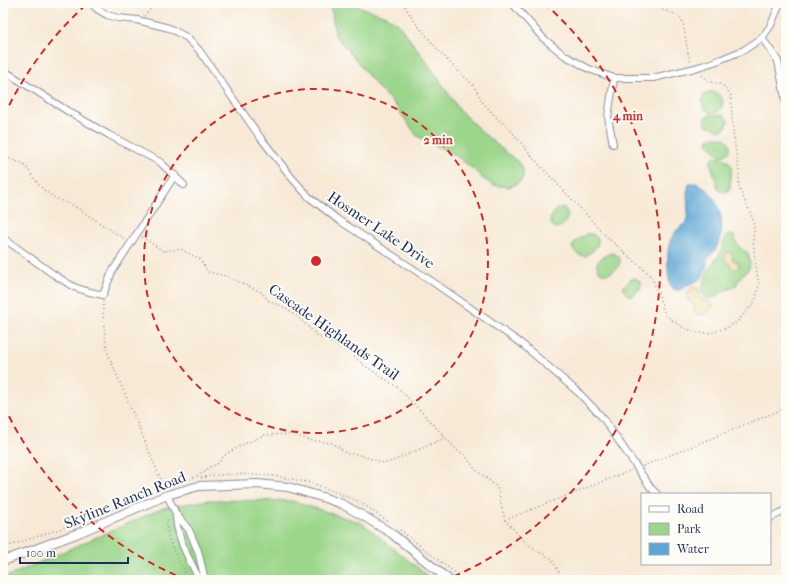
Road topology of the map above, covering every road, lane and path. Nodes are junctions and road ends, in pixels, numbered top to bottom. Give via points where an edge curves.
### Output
1 (91, 3) edge
2 (162, 3) edge
3 (403, 3) edge
4 (512, 3) edge
5 (652, 3) edge
6 (780, 3) edge
7 (137, 20) junction
8 (762, 38) junction
9 (694, 68) junction
10 (3, 70) edge
11 (614, 78) junction
12 (786, 103) edge
13 (613, 144) dead end
14 (3, 154) edge
15 (175, 175) junction
16 (184, 185) dead end
17 (137, 234) junction
18 (3, 238) edge
19 (131, 243) junction
20 (103, 295) junction
21 (786, 408) edge
22 (445, 438) junction
23 (638, 468) junction
24 (183, 482) dead end
25 (656, 493) edge
26 (167, 495) junction
27 (122, 506) dead end
28 (786, 510) edge
29 (176, 513) junction
30 (771, 518) edge
31 (505, 520) junction
32 (3, 548) edge
33 (3, 561) edge
34 (190, 580) edge
35 (200, 580) edge
36 (205, 580) edge
37 (450, 580) edge
38 (565, 580) edge

1 - 7 street, Hosmer Lake Drive via 107,15
2 - 7 path via 154,6
3 - 9 path via 439,51 473,84 483,104 509,128 534,159 608,238 654,280 666,315 686,329 711,333 737,322 755,301 759,285 752,220 739,188 731,96 725,87 708,81
4 - 11 street via 543,38 564,55 589,69
5 - 9 path via 681,18
6 - 8 street via 771,25
7 - 23 street, Hosmer Lake Drive via 169,28 186,37 199,50 260,137 310,197 337,219 522,344 579,393 603,418
8 - 9 street via 744,50
8 - 12 street via 778,61
9 - 11 street via 653,78
10 - 15 street via 66,110 160,162
11 - 13 street via 608,117
14 - 19 path via 26,167 46,192 74,206
15 - 16 street
15 - 17 street
17 - 19 street
17 - 22 path, Cascade Highlands Trail via 163,251 180,249 200,259 208,272 226,276 261,292 269,301 286,308 319,337 345,349 397,387
18 - 20 street via 74,287
19 - 20 street via 112,272
20 - 26 path via 102,316 108,354
21 - 23 path
22 - 24 path via 384,463 356,454 347,454 332,443 309,440 293,434 265,435 226,454 205,472
22 - 31 path, Cascade Highlands Trail via 466,455 476,470 497,487
23 - 25 street, Hosmer Lake Drive
23 - 31 path
26 - 29 street
26 - 33 street, Skyline Ranch Road via 76,534
26 - 37 street, Skyline Ranch Road via 199,486 257,484 288,487 322,497 342,504 391,533
27 - 32 path
28 - 30 street
29 - 34 path via 169,517 166,527 170,543
29 - 35 street via 178,533
29 - 36 street via 189,530 198,551
31 - 38 path, Cascade Highlands Trail via 525,542 552,559

